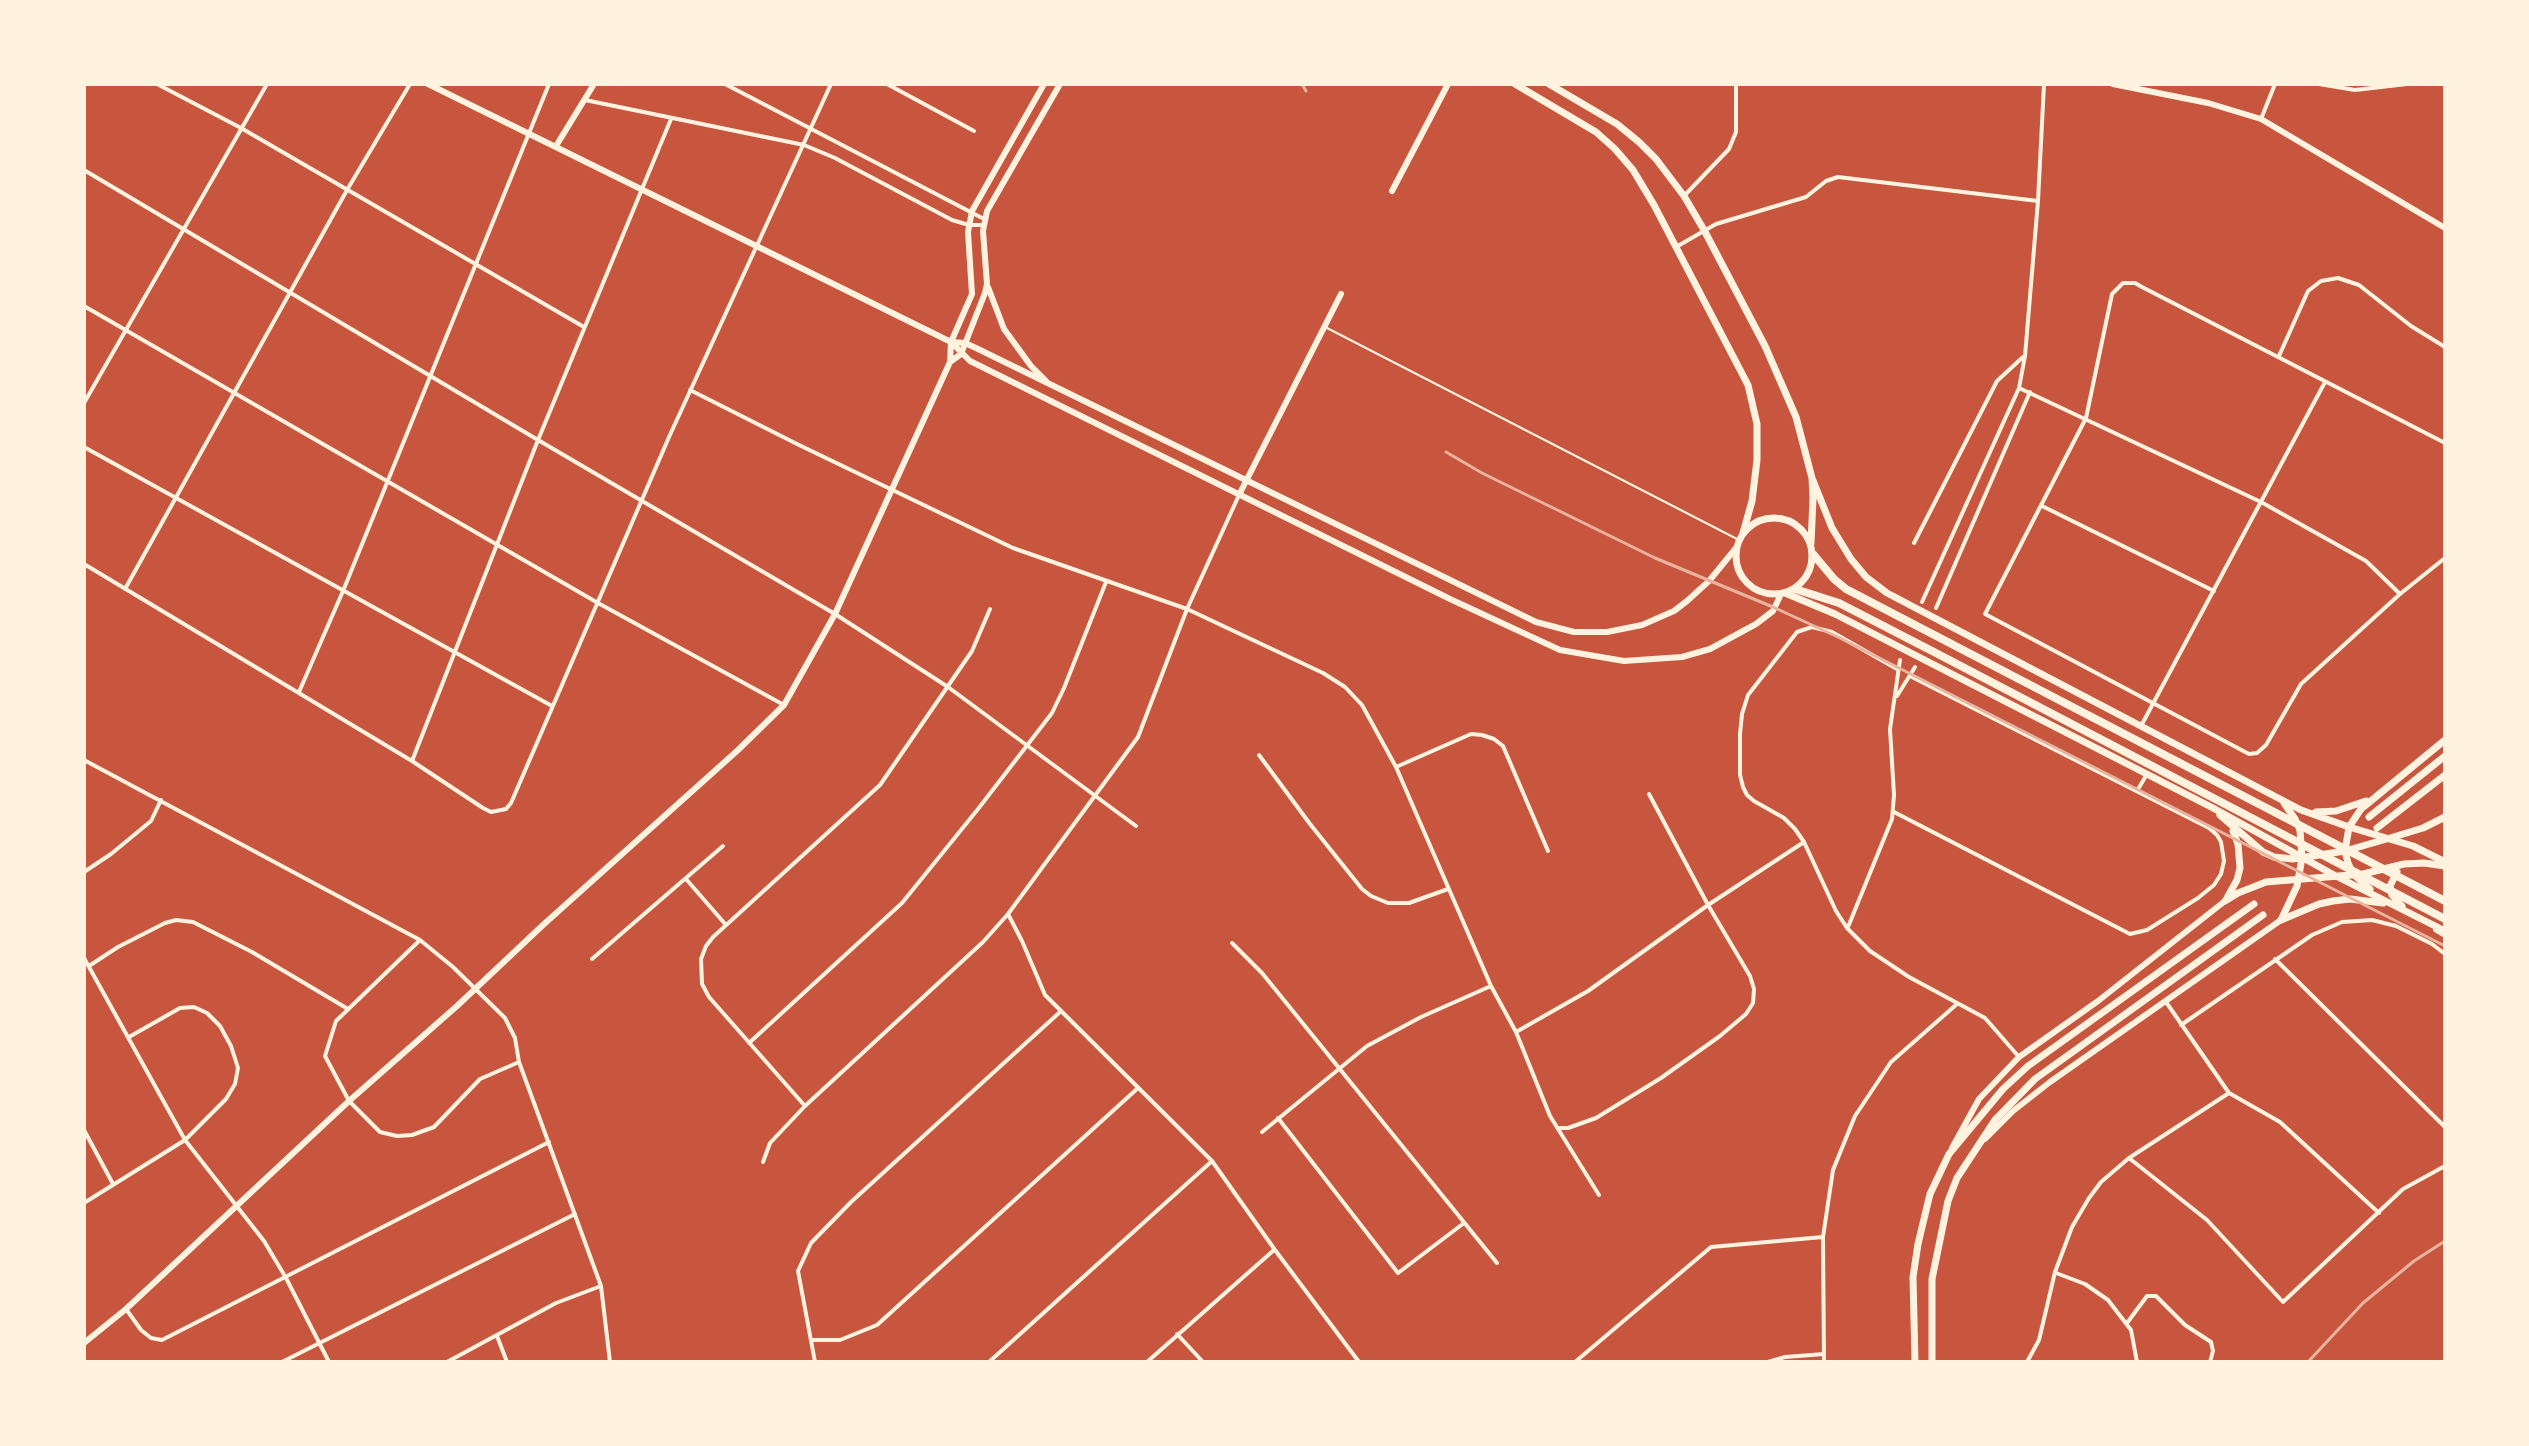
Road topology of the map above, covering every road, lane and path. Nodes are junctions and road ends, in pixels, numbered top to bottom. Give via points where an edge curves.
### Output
1 (157, 84) edge
2 (267, 84) edge
3 (410, 84) edge
4 (428, 84) edge
5 (549, 84) edge
6 (594, 84) edge
7 (725, 84) edge
8 (831, 84) edge
9 (887, 84) edge
10 (1044, 84) edge
11 (1060, 84) edge
12 (1448, 84) edge
13 (1515, 84) edge
14 (1549, 84) edge
15 (1736, 84) edge
16 (2044, 84) edge
17 (2113, 84) edge
18 (2275, 84) edge
19 (2319, 84) edge
20 (2407, 84) edge
21 (585, 100) junction
22 (671, 119) junction
23 (2261, 119) junction
24 (241, 128) junction
25 (812, 128) junction
26 (974, 131) dead end
27 (530, 134) junction
28 (804, 145) junction
29 (556, 146) junction
30 (84, 170) edge
31 (641, 188) junction
32 (347, 190) junction
33 (1392, 191) dead end
34 (1684, 196) junction
35 (2038, 201) junction
36 (972, 211) junction
37 (984, 222) junction
38 (969, 225) junction
39 (2445, 228) edge
40 (184, 230) junction
41 (1704, 230) junction
42 (757, 245) junction
43 (1676, 247) junction
44 (475, 266) junction
45 (987, 284) junction
46 (290, 294) junction
47 (1341, 294) dead end
48 (84, 306) edge
49 (584, 327) junction
50 (1325, 327) junction
51 (126, 330) junction
52 (951, 342) junction
53 (965, 343) junction
54 (2445, 347) edge
55 (961, 354) junction
56 (2025, 356) junction
57 (2279, 357) junction
58 (950, 362) junction
59 (429, 376) junction
60 (2325, 382) junction
61 (1052, 387) junction
62 (2019, 388) junction
63 (690, 390) junction
64 (234, 392) junction
65 (2030, 392) junction
66 (84, 403) edge
67 (2086, 418) junction
68 (538, 440) junction
69 (2445, 443) edge
70 (84, 447) edge
71 (1812, 478) junction
72 (1247, 480) junction
73 (387, 481) junction
74 (893, 489) junction
75 (1240, 493) junction
76 (174, 499) junction
77 (642, 501) junction
78 (2261, 502) junction
79 (2042, 506) junction
80 (1739, 540) junction
81 (1811, 543) junction
82 (1914, 543) dead end
83 (497, 545) junction
84 (1813, 554) junction
85 (2445, 558) edge
86 (84, 564) edge
87 (1106, 582) junction
88 (1458, 585) junction
89 (125, 589) junction
90 (1795, 589) junction
91 (343, 591) junction
92 (2214, 591) junction
93 (1783, 594) junction
94 (2400, 594) junction
95 (1450, 599) junction
96 (1922, 602) dead end
97 (598, 603) junction
98 (1936, 608) dead end
99 (990, 609) dead end
100 (1187, 609) junction
101 (835, 614) junction
102 (454, 652) junction
103 (1900, 660) dead end
104 (1915, 667) dead end
105 (1897, 669) junction
106 (1910, 676) junction
107 (948, 687) junction
108 (299, 692) junction
109 (1895, 698) junction
110 (2153, 704) junction
111 (784, 705) junction
112 (552, 706) junction
113 (2141, 726) junction
114 (2445, 740) edge
115 (1026, 746) junction
116 (1259, 755) dead end
117 (2445, 756) edge
118 (84, 760) edge
119 (412, 761) junction
120 (1396, 767) junction
121 (2147, 774) junction
122 (2445, 775) edge
123 (2137, 791) junction
124 (1649, 794) dead end
125 (1095, 796) junction
126 (2375, 797) junction
127 (2281, 799) junction
128 (161, 800) junction
129 (2213, 808) junction
130 (2301, 810) junction
131 (1894, 812) junction
132 (2369, 817) dead end
133 (2445, 817) edge
134 (2295, 819) junction
135 (2227, 822) junction
136 (1136, 826) dead end
137 (2349, 827) junction
138 (2377, 828) dead end
139 (2390, 838) junction
140 (1804, 842) junction
141 (2278, 845) junction
142 (723, 846) dead end
143 (1548, 851) dead end
144 (2345, 851) junction
145 (2302, 858) junction
146 (2404, 864) junction
147 (2445, 864) edge
148 (84, 872) edge
149 (2353, 874) junction
150 (2334, 875) junction
151 (686, 879) junction
152 (2299, 879) junction
153 (1448, 889) junction
154 (2225, 901) junction
155 (2445, 901) edge
156 (2389, 902) junction
157 (2254, 904) dead end
158 (1708, 905) junction
159 (2402, 909) junction
160 (1008, 914) junction
161 (2263, 915) dead end
162 (2445, 919) edge
163 (2281, 920) junction
164 (726, 925) junction
165 (1847, 928) junction
166 (2445, 933) edge
167 (420, 940) junction
168 (1232, 943) dead end
169 (2445, 954) edge
170 (84, 958) edge
171 (592, 959) dead end
172 (2275, 959) junction
173 (88, 966) junction
174 (1491, 986) junction
175 (2166, 1002) junction
176 (1957, 1004) junction
177 (348, 1009) junction
178 (1060, 1012) junction
179 (2181, 1025) junction
180 (1516, 1032) junction
181 (129, 1037) junction
182 (749, 1043) junction
183 (2019, 1057) junction
184 (519, 1062) junction
185 (1340, 1069) junction
186 (1138, 1088) junction
187 (2229, 1093) junction
188 (349, 1101) junction
189 (805, 1106) junction
190 (1278, 1118) junction
191 (2445, 1127) edge
192 (1558, 1128) junction
193 (84, 1130) edge
194 (1262, 1132) dead end
195 (185, 1140) junction
196 (549, 1142) junction
197 (1949, 1154) junction
198 (1969, 1157) junction
199 (2129, 1158) junction
200 (1212, 1161) junction
201 (763, 1162) dead end
202 (2445, 1166) edge
203 (113, 1185) junction
204 (1599, 1195) dead end
205 (84, 1203) edge
206 (237, 1206) junction
207 (2379, 1213) junction
208 (575, 1214) junction
209 (1464, 1223) junction
210 (1823, 1237) junction
211 (1275, 1250) junction
212 (1497, 1263) dead end
213 (2055, 1272) junction
214 (286, 1278) junction
215 (601, 1286) junction
216 (126, 1309) junction
217 (2127, 1323) junction
218 (1177, 1334) junction
219 (497, 1336) junction
220 (812, 1340) junction
221 (84, 1343) edge
222 (320, 1343) junction
223 (1824, 1354) junction
224 (282, 1362) edge
225 (329, 1362) edge
226 (447, 1362) edge
227 (507, 1362) edge
228 (610, 1362) edge
229 (815, 1362) edge
230 (989, 1362) edge
231 (1147, 1362) edge
232 (1203, 1362) edge
233 (1359, 1362) edge
234 (1575, 1362) edge
235 (1768, 1362) edge
236 (1824, 1362) edge
237 (1915, 1362) edge
238 (1932, 1362) edge
239 (2027, 1362) edge
240 (2137, 1362) edge
241 (2210, 1362) edge

1 - 24 street
2 - 24 street
3 - 32 street
4 - 27 main road
5 - 27 street
6 - 21 main road
7 - 25 street
8 - 25 street
9 - 26 street
10 - 36 main road
11 - 37 main road
12 - 33 main road
13 - 43 main road via 1615,149 1633,170
14 - 34 main road via 1639,142
15 - 34 street via 1736,132 1729,149
16 - 35 street
17 - 23 main road
18 - 23 street
19 - 20 street via 2355,90
21 - 22 street
21 - 29 main road
22 - 28 street
22 - 31 street
23 - 39 main road
24 - 32 street
24 - 40 street
25 - 28 street
25 - 36 street
27 - 29 main road
27 - 44 street
28 - 38 street
28 - 42 street
29 - 31 main road
30 - 40 street
31 - 42 main road
31 - 49 street
32 - 44 street
32 - 46 street
34 - 41 main road
35 - 41 street via 1838,177 1806,197
35 - 56 street
36 - 37 street
36 - 38 main road
37 - 38 street
37 - 45 main road
38 - 52 main road via 972,294
40 - 46 street
40 - 51 street
41 - 43 street
41 - 71 main road via 1784,384
42 - 52 main road
42 - 63 street
43 - 80 main road via 1754,404 1757,460 1752,501
44 - 49 street
44 - 59 street
45 - 53 main road
45 - 61 main road via 1012,342
46 - 59 street
46 - 64 street
47 - 50 main road
48 - 51 street
49 - 68 street
50 - 72 main road
50 - 80 lane
51 - 64 street
51 - 66 street
52 - 53 main road
52 - 55 main road
52 - 58 main road
53 - 55 main road
53 - 61 main road
54 - 57 street via 2359,285 2338,278 2321,281 2308,291
55 - 58 main road
55 - 75 main road
56 - 62 street
56 - 82 street via 1997,381
57 - 60 street
57 - 67 street via 2135,283 2123,283 2112,294
58 - 74 main road
59 - 68 street
59 - 73 street
60 - 69 street
60 - 78 street
61 - 72 main road
62 - 65 street
62 - 96 street
63 - 74 street
63 - 77 street
64 - 73 street
64 - 76 street
65 - 67 street
65 - 98 street
67 - 78 street
67 - 79 street
68 - 77 street
68 - 83 street
70 - 76 street
71 - 81 main road
71 - 113 main road via 1841,545 1866,577 1887,593
72 - 75 main road
72 - 88 main road
73 - 83 street
73 - 91 street
74 - 87 street via 1013,548
74 - 101 main road
75 - 95 main road
75 - 100 street
76 - 89 street
76 - 91 street
77 - 97 street
77 - 101 street
78 - 92 street
78 - 94 street via 2366,561
79 - 92 street
79 - 110 street via 1985,614
80 - 81 main road via 1752,525 1774,518 1786,520
80 - 88 main road via 1709,581 1674,611 1607,632 1574,632 1536,622
80 - 93 main road via 1737,567 1748,585
81 - 84 main road
83 - 97 street
83 - 102 street
84 - 90 main road via 1809,574
84 - 155 highway via 1840,585
85 - 94 street
86 - 89 street
87 - 100 street
87 - 115 street via 1052,713
88 - 95 main road
89 - 108 street
90 - 93 main road
90 - 162 highway via 1849,609 2048,710
91 - 102 street
91 - 108 street
92 - 110 street
93 - 95 main road via 1756,624 1710,649 1682,657 1624,661 1560,650
93 - 121 main road via 1835,614
94 - 110 street via 2301,684 2257,753 2241,751
97 - 111 street
97 - 112 street
99 - 107 street via 972,651
100 - 120 street via 1345,687 1362,705
100 - 125 street via 1138,737
101 - 107 street
101 - 111 main road
102 - 112 street
102 - 119 street
103 - 105 street
104 - 106 street
105 - 109 street
105 - 140 street via 1832,632 1804,628 1748,695 1740,734 1740,775 1747,795 1784,818
106 - 109 street
106 - 123 street
107 - 115 street
107 - 164 street via 880,785
108 - 119 street
109 - 131 street via 1890,745
110 - 113 street
111 - 188 main road
112 - 119 street via 511,803 500,812 483,808
113 - 127 main road
114 - 126 main road
115 - 125 street
115 - 182 street via 902,903
116 - 153 street via 1371,896 1409,903
117 - 132 main road
118 - 128 street
120 - 143 street via 1471,734 1494,739 1503,746
120 - 153 street
121 - 123 street
121 - 129 main road
122 - 138 main road
123 - 131 street via 2209,828 2221,842 2224,861 2214,885 2198,898 2147,930 2130,934
124 - 158 street
125 - 136 street
125 - 160 street
126 - 130 main road via 2349,809
126 - 137 main road
127 - 130 main road
127 - 134 main road
128 - 148 street via 151,821
128 - 167 street
129 - 135 main road
129 - 141 main road
130 - 137 main road
131 - 165 street
133 - 139 main road
134 - 141 main road via 2294,837
134 - 145 main road
135 - 145 main road via 2263,852
135 - 154 main road via 2238,844 2240,868
137 - 139 main road
137 - 144 main road
139 - 144 main road
139 - 147 main road
140 - 158 street
140 - 165 street
141 - 145 main road
142 - 151 street
144 - 145 main road
144 - 149 main road
145 - 150 main road
145 - 152 main road
146 - 147 main road
146 - 149 main road
146 - 159 main road via 2390,886
149 - 150 main road
149 - 156 main road
150 - 152 main road
150 - 156 main road
151 - 164 street
151 - 171 street
152 - 154 main road via 2266,882
152 - 163 main road
153 - 174 street
154 - 183 main road
156 - 159 main road
157 - 197 main road via 2021,1071
158 - 180 street via 1588,991
158 - 192 street via 1750,976 1753,1003 1746,1014 1661,1078 1596,1118
159 - 163 main road via 2350,899 2319,904
159 - 166 main road
160 - 178 street via 1045,995
160 - 189 street via 957,968
161 - 198 main road via 2024,1088
163 - 175 main road
164 - 182 street via 706,946 702,984
165 - 176 street via 1870,951
167 - 177 street
167 - 184 street via 505,1018
168 - 185 street
169 - 172 street via 2396,926 2372,920 2342,922
170 - 173 street
172 - 179 street
172 - 191 street
173 - 177 street via 165,923 193,922
173 - 181 street
174 - 180 street
174 - 185 street via 1381,1038
175 - 179 street
175 - 198 main road via 2013,1111
176 - 183 street via 1985,1018
176 - 210 street via 1891,1062 1855,1116 1833,1170
177 - 188 street via 336,1021 325,1056
178 - 186 street
178 - 220 street via 811,1243 798,1271
179 - 187 street
180 - 192 street
181 - 195 street
181 - 195 street via 180,1008 194,1007 220,1026 231,1046 238,1068 235,1084
182 - 189 street
183 - 197 main road via 1979,1099
184 - 188 street via 480,1079 434,1127 412,1135 380,1132
184 - 196 street
185 - 190 street
185 - 209 street
186 - 200 street
186 - 220 street via 877,1325 840,1340
187 - 199 street
187 - 207 street via 2280,1122
188 - 206 main road
189 - 201 street via 770,1143
190 - 194 street
190 - 209 street via 1398,1273
192 - 204 street
193 - 203 street
195 - 203 street
195 - 206 street
196 - 208 street
196 - 214 street
197 - 237 main road via 1930,1194 1918,1244 1913,1277
198 - 238 main road via 1948,1201 1932,1279
199 - 207 street via 2207,1220 2283,1302
199 - 213 street via 2089,1198
200 - 211 street
200 - 230 street
202 - 207 street via 2403,1189
203 - 205 street
206 - 214 street
206 - 216 main road
208 - 215 street
208 - 222 street
209 - 212 street
210 - 223 street
210 - 234 street via 1711,1247
211 - 218 street
211 - 233 street
213 - 217 street via 2108,1300
213 - 239 street via 2039,1340
214 - 216 street via 162,1340 141,1330
214 - 222 street
215 - 219 street via 556,1303
215 - 228 street
216 - 221 main road
217 - 240 street
217 - 241 street via 2147,1296 2156,1296 2211,1342
218 - 231 street
218 - 232 street
219 - 226 street
219 - 227 street
220 - 229 street
222 - 224 street
222 - 225 street
223 - 235 street
223 - 236 street

